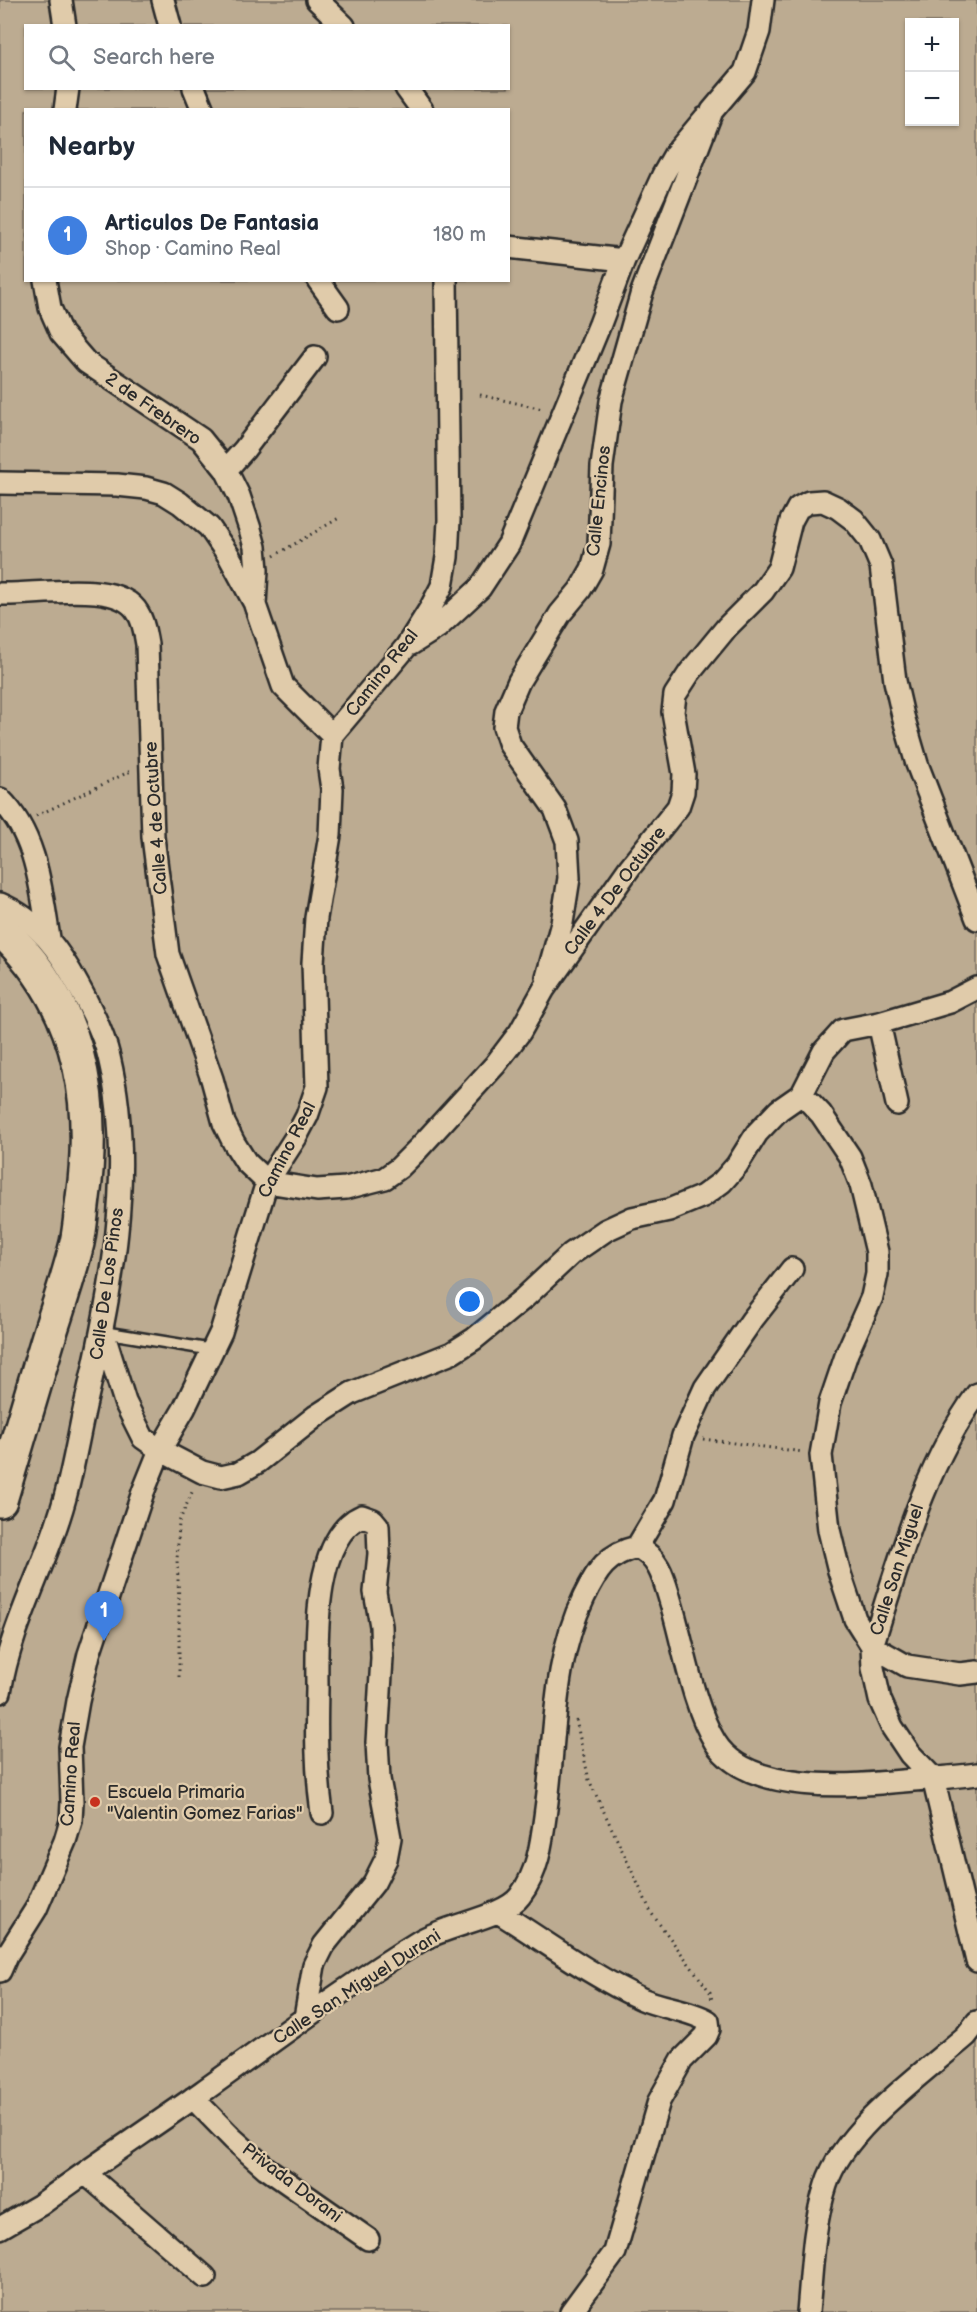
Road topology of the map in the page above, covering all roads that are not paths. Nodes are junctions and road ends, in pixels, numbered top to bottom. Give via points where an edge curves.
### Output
1 (61, 0) edge
2 (163, 0) edge
3 (317, 0) edge
4 (763, 0) edge
5 (65, 24) edge
6 (169, 24) edge
7 (342, 24) edge
8 (68, 90) edge
9 (195, 90) edge
10 (407, 90) edge
11 (65, 108) edge
12 (202, 108) edge
13 (421, 108) edge
14 (712, 111) junction
15 (510, 247) edge
16 (624, 260) junction
17 (45, 282) edge
18 (319, 282) edge
19 (446, 282) edge
20 (338, 308) dead end
21 (315, 357) dead end
22 (226, 470) junction
23 (0, 483) edge
24 (0, 594) edge
25 (255, 605) junction
26 (406, 647) junction
27 (332, 735) junction
28 (0, 799) edge
29 (0, 904) edge
30 (977, 919) edge
31 (0, 928) edge
32 (49, 938) junction
33 (977, 988) edge
34 (543, 989) junction
35 (879, 1023) junction
36 (802, 1094) junction
37 (897, 1104) dead end
38 (267, 1182) junction
39 (792, 1269) dead end
40 (103, 1332) junction
41 (213, 1350) junction
42 (977, 1394) edge
43 (159, 1449) junction
44 (0, 1500) edge
45 (637, 1547) junction
46 (872, 1646) junction
47 (977, 1672) edge
48 (0, 1692) edge
49 (977, 1774) edge
50 (933, 1778) junction
51 (322, 1813) dead end
52 (498, 1912) junction
53 (2, 1958) edge
54 (977, 1961) edge
55 (305, 2018) junction
56 (977, 2022) edge
57 (193, 2098) junction
58 (85, 2173) junction
59 (0, 2228) edge
60 (368, 2239) dead end
61 (205, 2277) dead end
62 (571, 2312) edge
63 (808, 2312) edge

1 - 5 street
2 - 6 street
3 - 7 street
4 - 14 street, Calle Encinos via 759,31 745,72
8 - 11 street
9 - 12 street
10 - 13 street
14 - 16 street via 675,154
14 - 34 street, Calle Encinos via 642,292 611,401 602,466 599,544 592,569 519,681 506,711 504,727 510,744 555,810 567,841 566,901
15 - 16 street
16 - 26 street via 509,544 480,588 438,627
17 - 22 street, 2 de Frebrero via 50,308 61,333 86,362 201,439
18 - 20 street
19 - 26 street, Camino Real via 450,520 447,557 442,586
21 - 22 street
22 - 25 street, 2 de Frebrero via 239,496 255,547
23 - 25 street via 117,485 164,493 209,527
24 - 38 street, Calle 4 de Octubre via 103,592 129,602 138,612 147,644 153,837 168,954 224,1123 246,1162
25 - 27 street, 2 de Frebrero via 284,686
26 - 27 street, Camino Real
27 - 38 street, Camino Real via 330,835 313,963 317,1087 296,1137
28 - 32 street via 21,823 38,875
29 - 32 street, Calle De Los Pinos via 28,918
30 - 34 street, Calle 4 De Octubre via 917,764 903,717 881,566 870,540 854,520 823,501 809,501 798,508 791,521 779,568 675,695 673,712 684,774 678,807
31 - 44 main road via 20,947 62,1011 80,1061 88,1117 88,1152 77,1242
32 - 40 street, Calle De Los Pinos via 70,968 109,1055 118,1113 121,1177
33 - 35 street via 950,1002
34 - 38 street, Calle 4 De Octubre via 520,1032 495,1065 418,1149 385,1178 346,1188 317,1190
35 - 36 street via 843,1030 834,1038
35 - 37 street
36 - 43 street via 779,1110 722,1182 703,1196 606,1230 571,1254 474,1339 452,1353 352,1393 239,1473 221,1477 202,1472
36 - 46 street via 850,1157 877,1252 872,1297 830,1403 821,1455 839,1571 855,1619
38 - 41 street, Camino Real
39 - 45 street via 705,1388 683,1436 665,1500
40 - 41 lane
40 - 43 street via 134,1422 143,1437
40 - 48 street, Calle De Los Pinos via 67,1492 24,1609
41 - 43 street, Camino Real
42 - 46 street, Calle San Miguel via 952,1434 922,1497
43 - 53 street, Camino Real via 105,1605 78,1701 70,1747 71,1821 65,1842 36,1909
45 - 50 street via 657,1562 703,1718 717,1744 733,1760 759,1774 817,1785
45 - 52 street, Calle San Miguel Durani via 608,1558 574,1617 560,1676 542,1841 533,1875 519,1898
46 - 47 street via 907,1666 960,1674
46 - 50 street, Calle San Miguel via 880,1700 892,1727
49 - 50 street
50 - 54 street
51 - 55 street via 316,1772 319,1602 330,1555 352,1520 362,1516 378,1526 375,1592 382,1658 379,1779 390,1838 386,1859 374,1883 324,1945 314,1965
52 - 55 street, Calle San Miguel Durani via 447,1927 422,1940
52 - 62 street via 598,1976 642,1999 708,2021 706,2036 682,2060 659,2101 615,2252
55 - 57 street, Calle San Miguel Durani
56 - 63 street via 856,2134 841,2155 826,2183 820,2211
57 - 58 street, Calle San Miguel Durani
57 - 60 street, Privada Dorani via 266,2168
58 - 59 street, Calle San Miguel Durani
58 - 61 street

